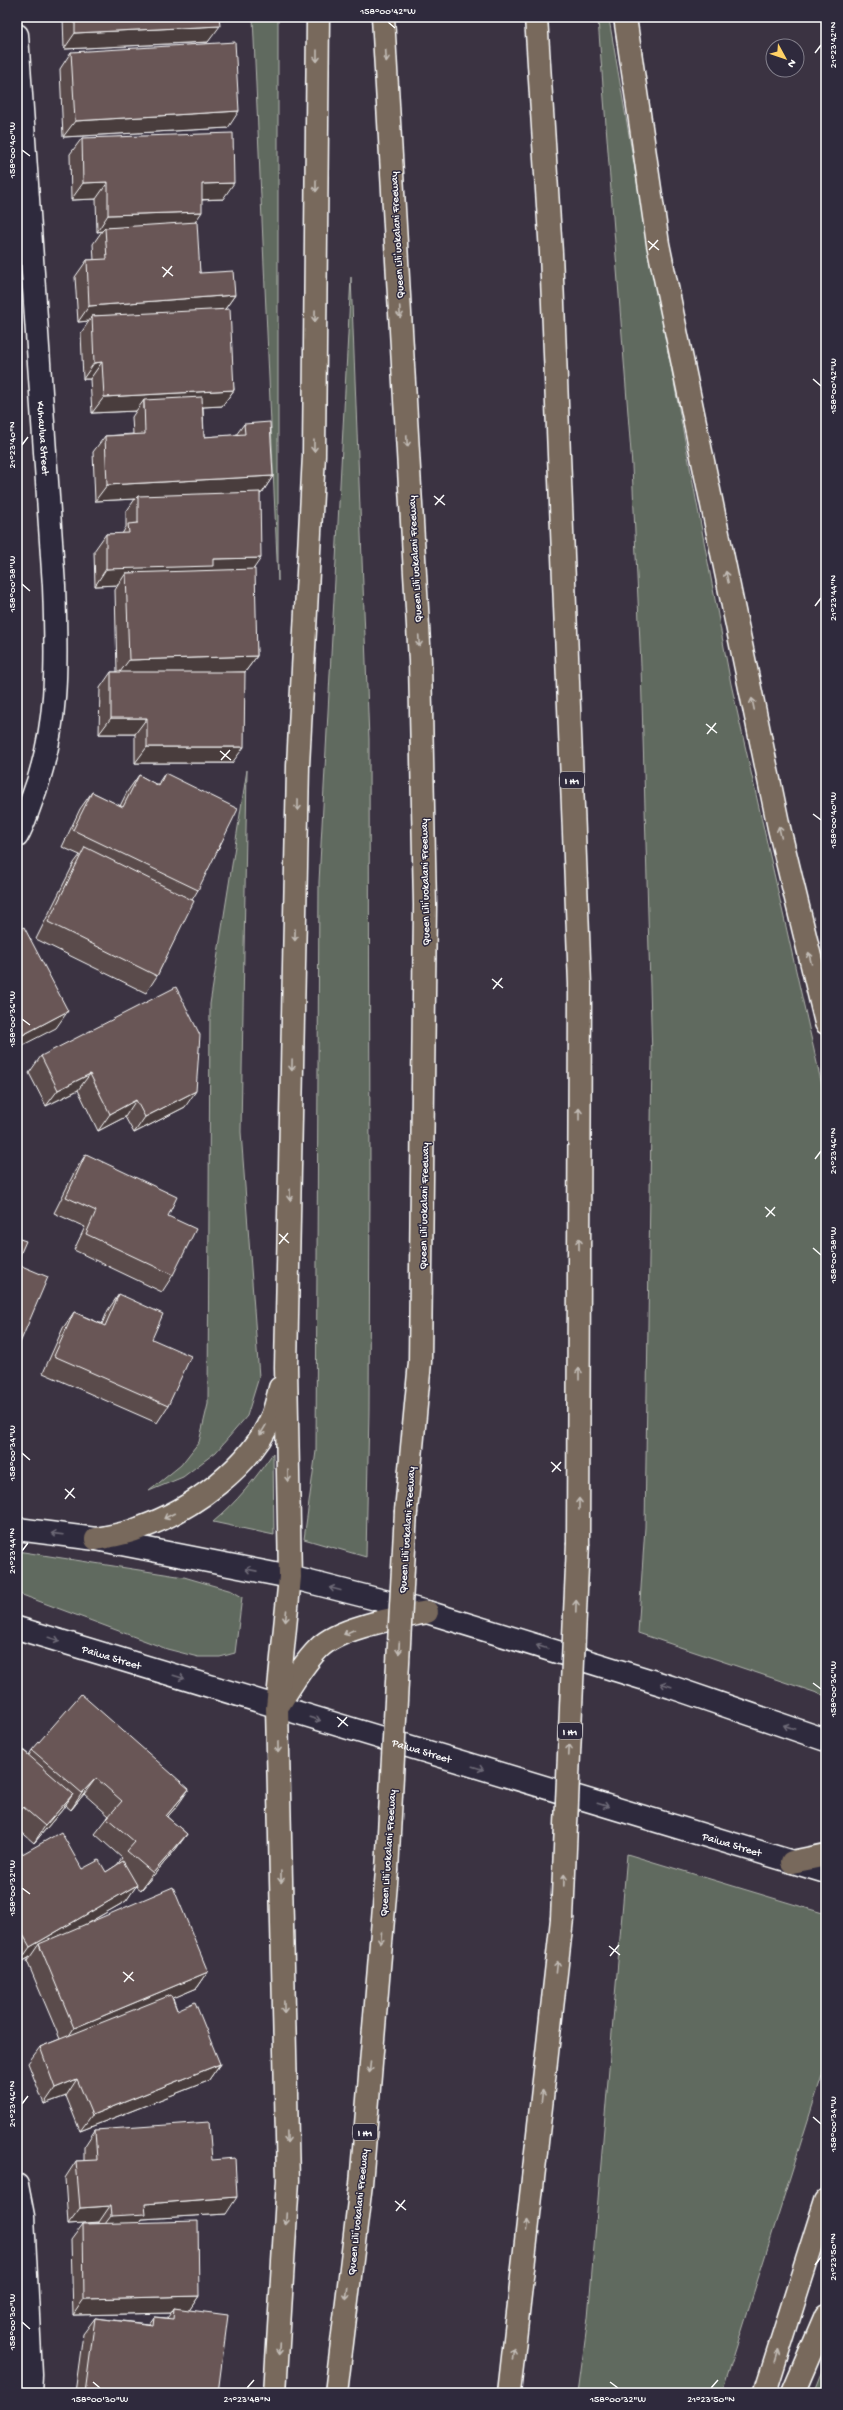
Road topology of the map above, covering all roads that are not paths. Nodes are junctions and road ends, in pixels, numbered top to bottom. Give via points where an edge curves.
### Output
1 (318, 17) edge
2 (383, 17) edge
3 (536, 17) edge
4 (625, 17) edge
5 (17, 35) edge
6 (17, 836) edge
7 (826, 1023) edge
8 (286, 1367) junction
9 (17, 1529) edge
10 (96, 1539) junction
11 (290, 1577) junction
12 (427, 1612) junction
13 (17, 1628) edge
14 (277, 1708) junction
15 (826, 1740) edge
16 (826, 1855) edge
17 (792, 1862) junction
18 (826, 1872) edge
19 (17, 2185) edge
20 (826, 2200) edge
21 (826, 2316) edge
22 (30, 2393) edge
23 (275, 2393) edge
24 (336, 2393) edge
25 (508, 2393) edge
26 (765, 2393) edge
27 (793, 2393) edge

1 -> 8 highway via 314,455 298,766
2 -> 24 highway, Queen Liliʻuokalani Freeway / I H1, bridge via 420,661 425,897 420,1362 406,1511 387,1871 361,2184
25 -> 3 highway, I H1, bridge via 562,1918 578,1543 580,984 551,261
7 -> 4 highway via 779,828 658,244
5 - 6 main road, Kuhaulua Street via 54,586 57,667 52,725 41,776
8 -> 10 highway via 272,1415 255,1444 220,1482 203,1496 169,1516 139,1529
8 -> 11 highway
10 -> 9 main road
11 -> 10 main road
12 -> 11 main road
11 -> 14 highway
12 -> 14 highway via 352,1630 320,1646 305,1664
15 -> 12 main road via 671,1687
13 -> 14 main road, Paiwa Street
14 -> 17 main road, Paiwa Street
14 -> 23 highway via 288,2180
16 - 17 highway
17 - 18 main road, Paiwa Street
19 - 22 main road via 23,2224
26 -> 20 highway
21 - 27 highway

